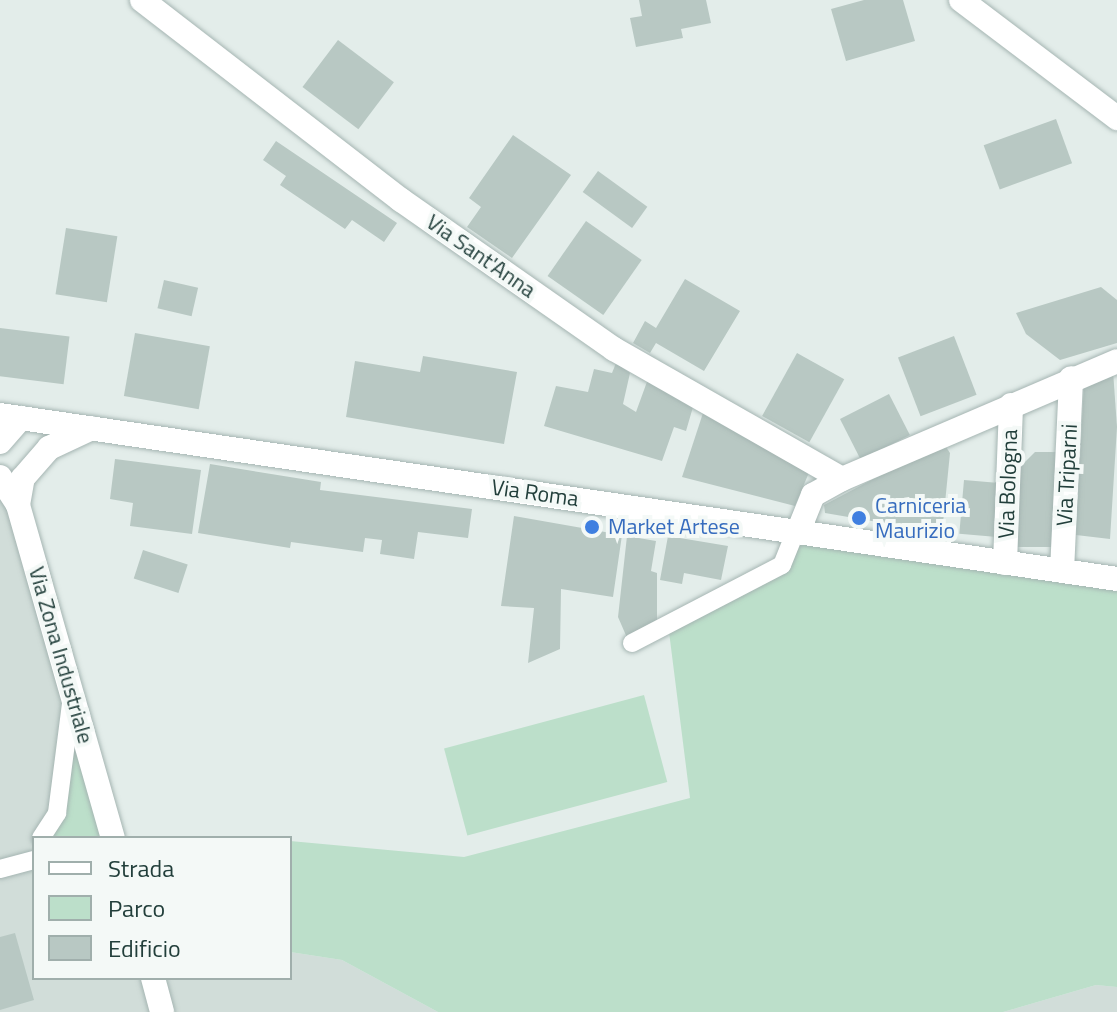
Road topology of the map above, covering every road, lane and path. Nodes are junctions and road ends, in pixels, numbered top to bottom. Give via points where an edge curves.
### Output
1 (142, 0) edge
2 (961, 0) edge
3 (1117, 118) edge
4 (1117, 361) edge
5 (1071, 378) junction
6 (1011, 405) junction
7 (19, 417) edge
8 (92, 428) junction
9 (0, 442) edge
10 (41, 458) junction
11 (0, 477) edge
12 (842, 479) junction
13 (18, 505) junction
14 (797, 531) junction
15 (1005, 563) junction
16 (1062, 571) junction
17 (1117, 573) edge
18 (632, 643) dead end
19 (72, 693) junction
20 (42, 836) edge
21 (111, 836) edge
22 (31, 860) edge
23 (0, 869) edge
24 (154, 980) edge
25 (162, 1012) edge

1 - 12 street, Via Sant'Anna via 401,200 614,349
2 - 3 street
4 - 5 street
5 - 6 street
5 - 16 street, Via Triparni
6 - 12 street
6 - 15 street, Via Bologna
7 - 8 street, Via Roma
7 - 9 street
7 - 10 street
8 - 10 street via 49,448
8 - 14 street, Via Roma
10 - 13 street via 23,478
11 - 13 street, Via Zona Industriale
12 - 14 street via 813,495
13 - 19 street, Via Zona Industriale
14 - 15 street, Via Roma
14 - 18 lane via 782,565
15 - 16 street, Via Roma
16 - 17 street, Via Roma
19 - 20 lane via 63,789 57,813
19 - 21 street, Via Zona Industriale
22 - 23 lane
24 - 25 street

